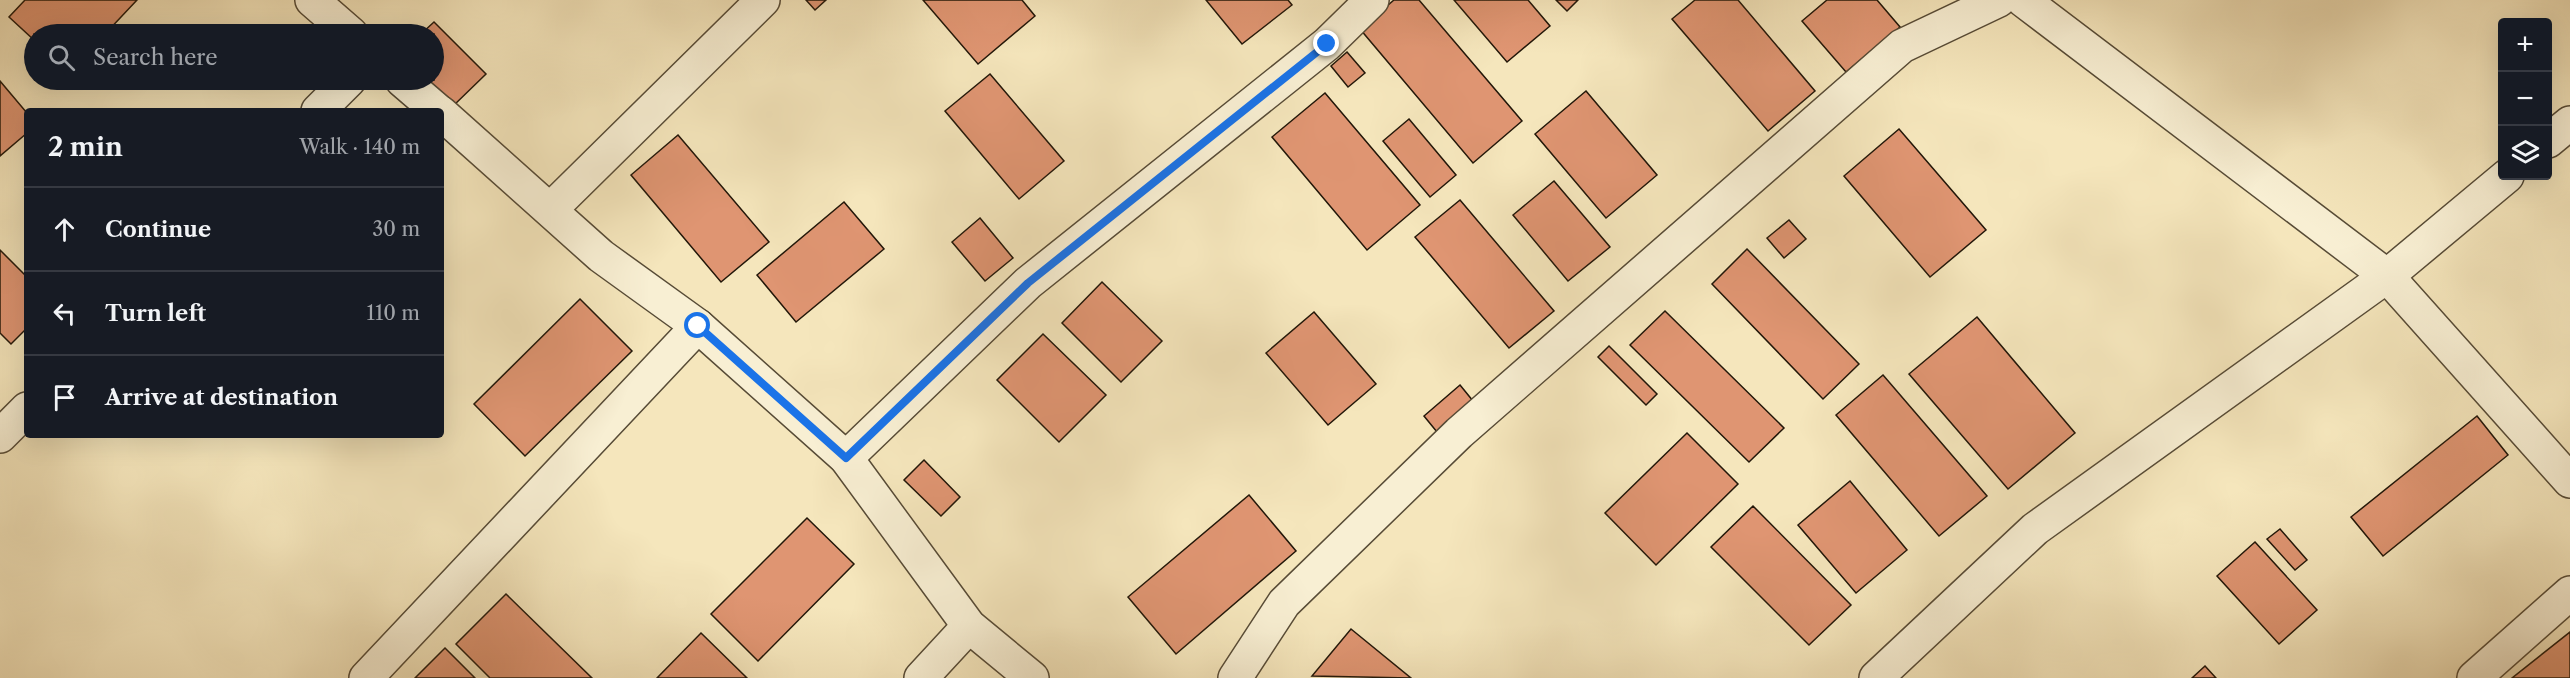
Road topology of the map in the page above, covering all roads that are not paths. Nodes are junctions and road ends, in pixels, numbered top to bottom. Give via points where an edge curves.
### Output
1 (312, 0) edge
2 (763, 0) edge
3 (1372, 0) edge
4 (1999, 0) edge
5 (2039, 4) edge
6 (340, 24) edge
7 (339, 90) edge
8 (414, 90) edge
9 (321, 108) edge
10 (435, 108) edge
11 (444, 115) edge
12 (2570, 123) edge
13 (2552, 137) edge
14 (2502, 180) edge
15 (551, 209) junction
16 (2387, 276) junction
17 (698, 326) junction
18 (24, 412) edge
19 (0, 436) edge
20 (846, 458) junction
21 (2570, 481) edge
22 (2570, 593) edge
23 (969, 626) junction
24 (366, 678) edge
25 (921, 678) edge
26 (1032, 678) edge
27 (1235, 678) edge
28 (1876, 678) edge
29 (2474, 678) edge

1 - 6 street
2 - 15 street
3 - 20 street via 1327,44 1028,283
4 - 27 street via 1902,46 1459,434 1284,603
5 - 16 street
7 - 9 street
8 - 10 street
11 - 15 street
12 - 13 street
14 - 16 street
15 - 17 street via 601,256
16 - 21 street
16 - 28 street via 2035,530
17 - 20 street
17 - 24 street
18 - 19 street
20 - 23 street
22 - 29 street
23 - 25 street
23 - 26 street

